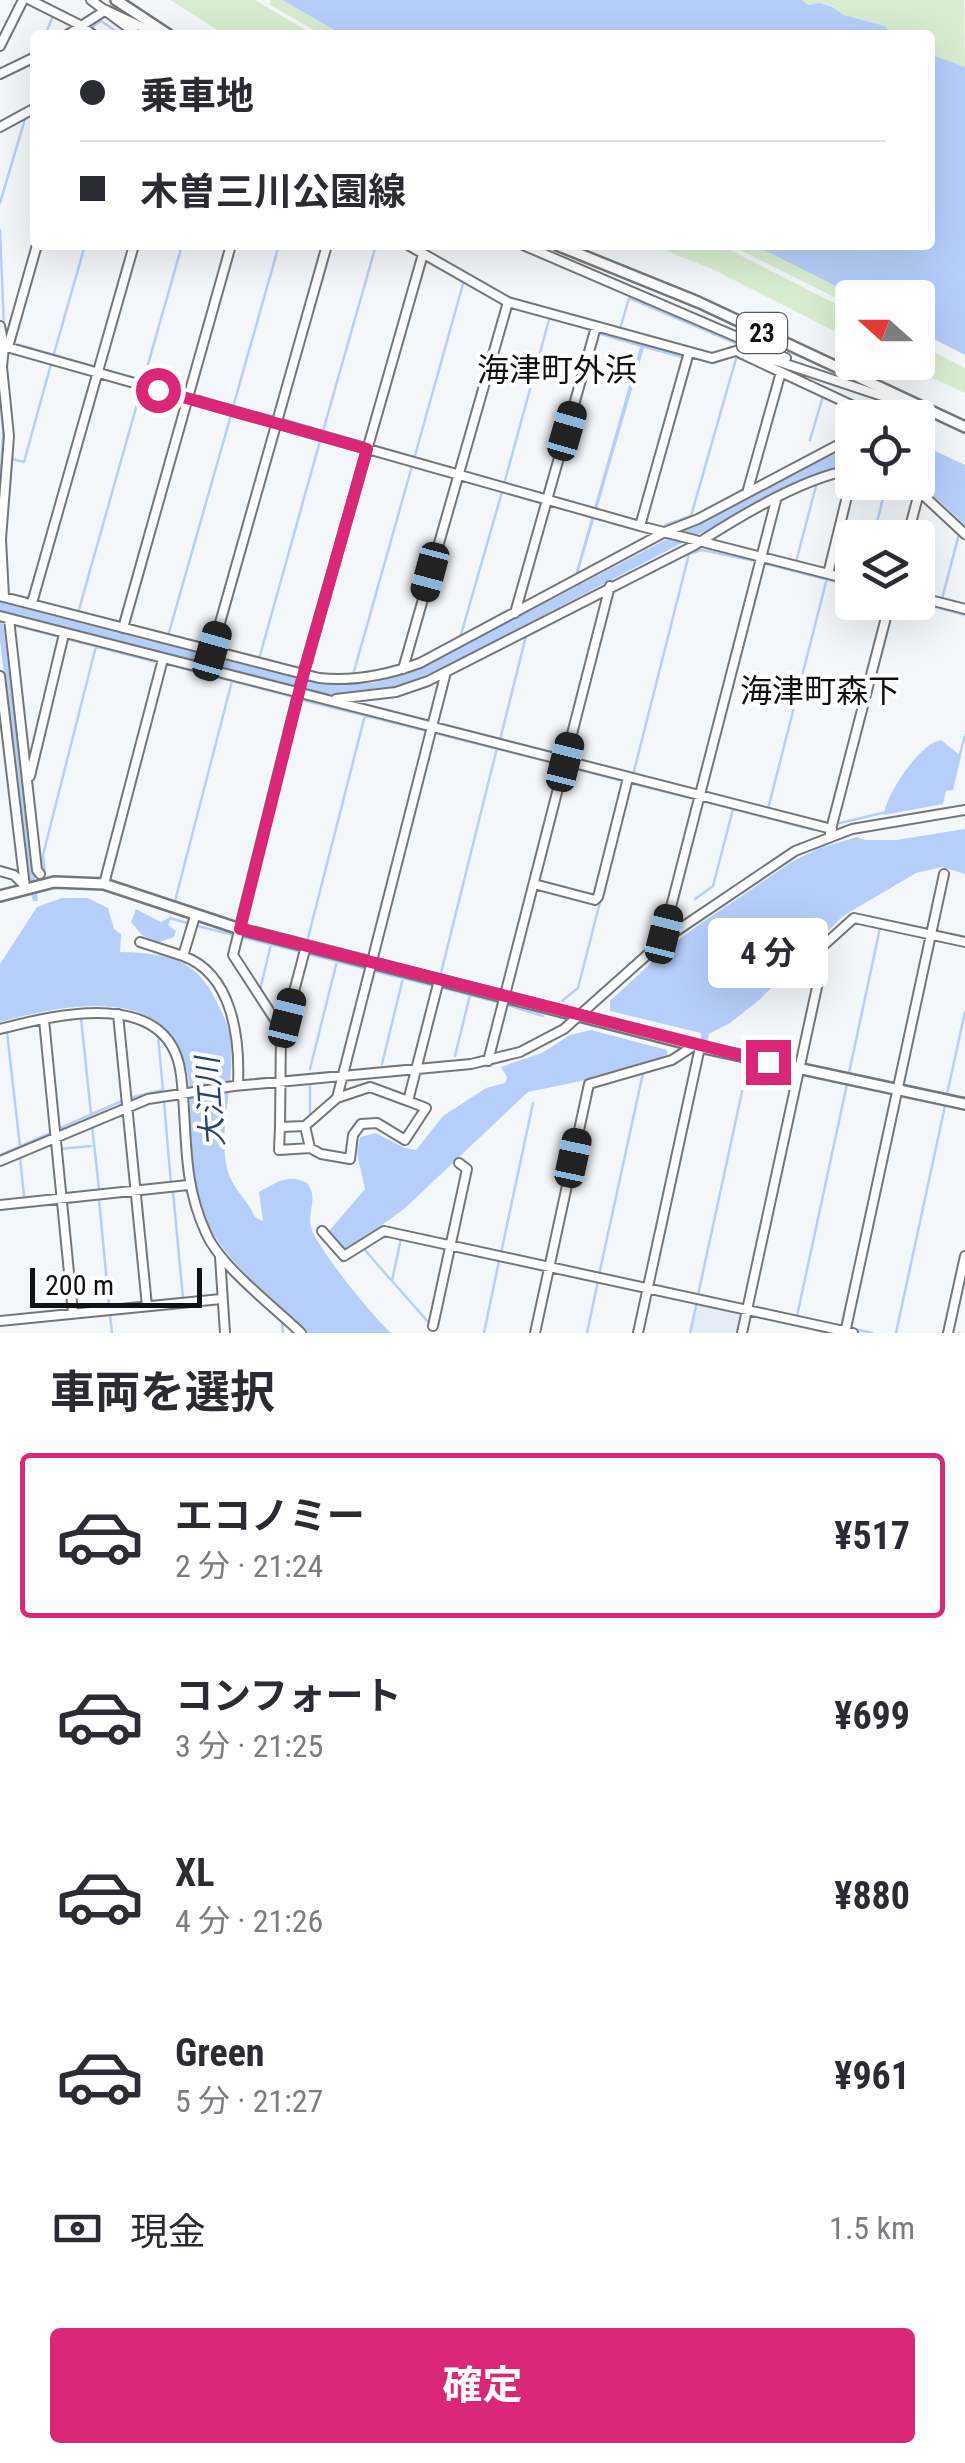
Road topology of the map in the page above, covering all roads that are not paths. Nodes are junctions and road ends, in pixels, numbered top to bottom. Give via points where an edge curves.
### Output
1 (23, 0) edge
2 (30, 0) edge
3 (91, 0) edge
4 (116, 0) edge
5 (106, 10) junction
6 (82, 26) junction
7 (75, 30) edge
8 (87, 30) edge
9 (132, 30) edge
10 (148, 30) edge
11 (161, 30) edge
12 (0, 46) edge
13 (30, 59) edge
14 (0, 74) edge
15 (30, 111) edge
16 (0, 127) edge
17 (35, 250) edge
18 (133, 250) edge
19 (230, 250) edge
20 (326, 250) edge
21 (416, 250) edge
22 (536, 250) edge
23 (569, 250) edge
24 (423, 254) junction
25 (508, 302) junction
26 (0, 326) edge
27 (596, 327) junction
28 (4, 348) edge
29 (736, 351) junction
30 (689, 352) junction
31 (808, 370) junction
32 (98, 372) junction
33 (781, 372) junction
34 (188, 398) junction
35 (890, 400) edge
36 (909, 400) edge
37 (835, 401) edge
38 (935, 412) edge
39 (277, 423) junction
40 (965, 427) edge
41 (835, 446) edge
42 (367, 449) junction
43 (11, 457) dead end
44 (458, 474) junction
45 (835, 476) edge
46 (747, 493) junction
47 (547, 500) junction
48 (776, 500) junction
49 (846, 500) edge
50 (930, 500) edge
51 (640, 526) junction
52 (666, 533) junction
53 (965, 534) edge
54 (700, 542) junction
55 (761, 558) junction
56 (828, 574) junction
57 (835, 576) edge
58 (610, 586) junction
59 (2, 597) edge
60 (935, 601) edge
61 (32, 603) junction
62 (965, 609) edge
63 (515, 613) junction
64 (5, 617) edge
65 (885, 620) edge
66 (122, 628) junction
67 (64, 634) junction
68 (212, 651) junction
69 (162, 659) junction
70 (403, 669) junction
71 (446, 672) junction
72 (303, 675) junction
73 (0, 676) edge
74 (300, 693) junction
75 (322, 699) junction
76 (432, 728) junction
77 (565, 762) junction
78 (628, 778) junction
79 (700, 795) junction
80 (965, 810) edge
81 (830, 833) junction
82 (0, 871) edge
83 (944, 874) dead end
84 (34, 883) junction
85 (104, 884) junction
86 (534, 884) junction
87 (0, 896) edge
88 (195, 916) junction
89 (240, 929) junction
90 (930, 934) junction
91 (666, 938) junction
92 (140, 942) dead end
93 (965, 942) edge
94 (306, 946) junction
95 (182, 956) junction
96 (372, 963) junction
97 (438, 980) junction
98 (505, 996) junction
99 (118, 1014) junction
100 (579, 1014) junction
101 (44, 1020) junction
102 (0, 1029) edge
103 (281, 1029) junction
104 (698, 1046) junction
105 (488, 1061) junction
106 (416, 1068) junction
107 (799, 1068) junction
108 (343, 1074) junction
109 (280, 1081) junction
110 (236, 1086) junction
111 (897, 1090) junction
112 (182, 1093) junction
113 (337, 1098) junction
114 (408, 1101) junction
115 (965, 1104) edge
116 (127, 1105) junction
117 (305, 1126) junction
118 (280, 1127) junction
119 (56, 1136) junction
120 (310, 1148) junction
121 (0, 1161) edge
122 (460, 1163) dead end
123 (188, 1185) junction
124 (135, 1191) junction
125 (62, 1199) junction
126 (0, 1205) edge
127 (322, 1231) dead end
128 (451, 1246) junction
129 (965, 1256) edge
130 (220, 1257) junction
131 (550, 1267) junction
132 (648, 1288) junction
133 (222, 1298) junction
134 (147, 1306) junction
135 (747, 1310) junction
136 (73, 1314) junction
137 (0, 1321) edge
138 (434, 1326) dead end
139 (848, 1332) edge
140 (225, 1333) edge
141 (297, 1333) edge
142 (535, 1333) edge
143 (638, 1333) edge
144 (742, 1333) edge
145 (948, 1333) edge

1 - 12 street
2 - 6 street
3 - 5 street
4 - 11 main road
5 - 6 street
5 - 9 street
5 - 10 street
6 - 7 street
6 - 8 street
13 - 14 street
15 - 16 street
17 - 28 street
18 - 32 street
19 - 34 street
20 - 39 street
21 - 24 street
22 - 31 street
23 - 36 main road, 23
24 - 25 street
24 - 42 street
25 - 27 street
25 - 44 street
26 - 28 street
27 - 30 street
27 - 47 street
28 - 32 street
28 - 43 street
28 - 59 street
29 - 30 street via 712,358
29 - 31 street
29 - 33 street
30 - 51 street
31 - 35 street
32 - 34 street
32 - 61 street
33 - 37 street
33 - 46 street
34 - 39 street
34 - 66 street
38 - 40 main road, 23
39 - 42 street
39 - 68 street
41 - 46 street
42 - 44 street
42 - 72 street
44 - 47 street
44 - 70 street
45 - 48 street
46 - 52 street
47 - 51 street
47 - 63 street
48 - 54 street
48 - 55 street
49 - 56 street
50 - 53 street
51 - 52 street
52 - 54 street
52 - 63 street
54 - 55 street
54 - 58 street
55 - 56 street
55 - 79 street
56 - 57 street
58 - 71 street
58 - 77 street
59 - 61 street
60 - 62 street
61 - 66 street
63 - 70 street
64 - 67 street
64 - 84 street
65 - 81 street
66 - 68 street
67 - 69 street
67 - 84 street via 29,769
68 - 72 street
69 - 74 street
69 - 85 street
70 - 72 street via 349,680
71 - 75 street via 396,692
71 - 76 street
72 - 74 street
73 - 84 street
74 - 75 street
74 - 89 street
75 - 76 street
76 - 77 street
76 - 96 street
77 - 78 street
77 - 86 street
78 - 79 street
78 - 86 street via 598,897
79 - 81 street
79 - 91 street
80 - 81 street
81 - 91 street
82 - 84 street
83 - 90 street
84 - 85 main road
84 - 87 main road
85 - 88 main road
86 - 98 street
88 - 89 main road
88 - 95 street
89 - 94 main road
89 - 103 street via 233,955
90 - 93 street
90 - 107 street via 854,918 814,954 822,964
90 - 111 street
91 - 100 street
92 - 95 street
94 - 96 main road
94 - 103 street
95 - 110 street via 208,969 228,1008 239,1039
96 - 97 main road
96 - 108 street
97 - 98 main road
97 - 106 street
98 - 100 main road
98 - 105 street
99 - 101 street
99 - 112 street via 150,1024 170,1042
99 - 116 street
100 - 104 main road
100 - 105 street via 538,1044
101 - 102 street
101 - 119 street
103 - 109 street
104 - 107 main road
104 - 131 street via 589,1084
104 - 132 street
105 - 106 street
106 - 108 street
106 - 114 street
107 - 111 main road
107 - 135 street
108 - 109 street
108 - 113 street
109 - 110 street
109 - 118 street
110 - 112 street
111 - 115 main road
111 - 139 street
112 - 116 street
112 - 123 street
113 - 114 street via 370,1087
113 - 117 street
114 - 120 street via 426,1108 404,1140 372,1123 360,1124 350,1159
116 - 119 street
116 - 124 street
117 - 118 street
117 - 120 street
118 - 120 street via 279,1150
119 - 121 street
119 - 125 street
122 - 128 street via 467,1168
123 - 124 street
123 - 130 street
124 - 125 street
124 - 134 street
125 - 126 street
125 - 136 street
127 - 128 street via 344,1256 384,1231
128 - 131 street
128 - 138 street
129 - 145 street
130 - 133 street
130 - 141 street
131 - 132 street
131 - 142 street
132 - 135 street
132 - 143 street
133 - 134 street
133 - 140 street
134 - 136 street
135 - 139 street
135 - 144 street
136 - 137 street

